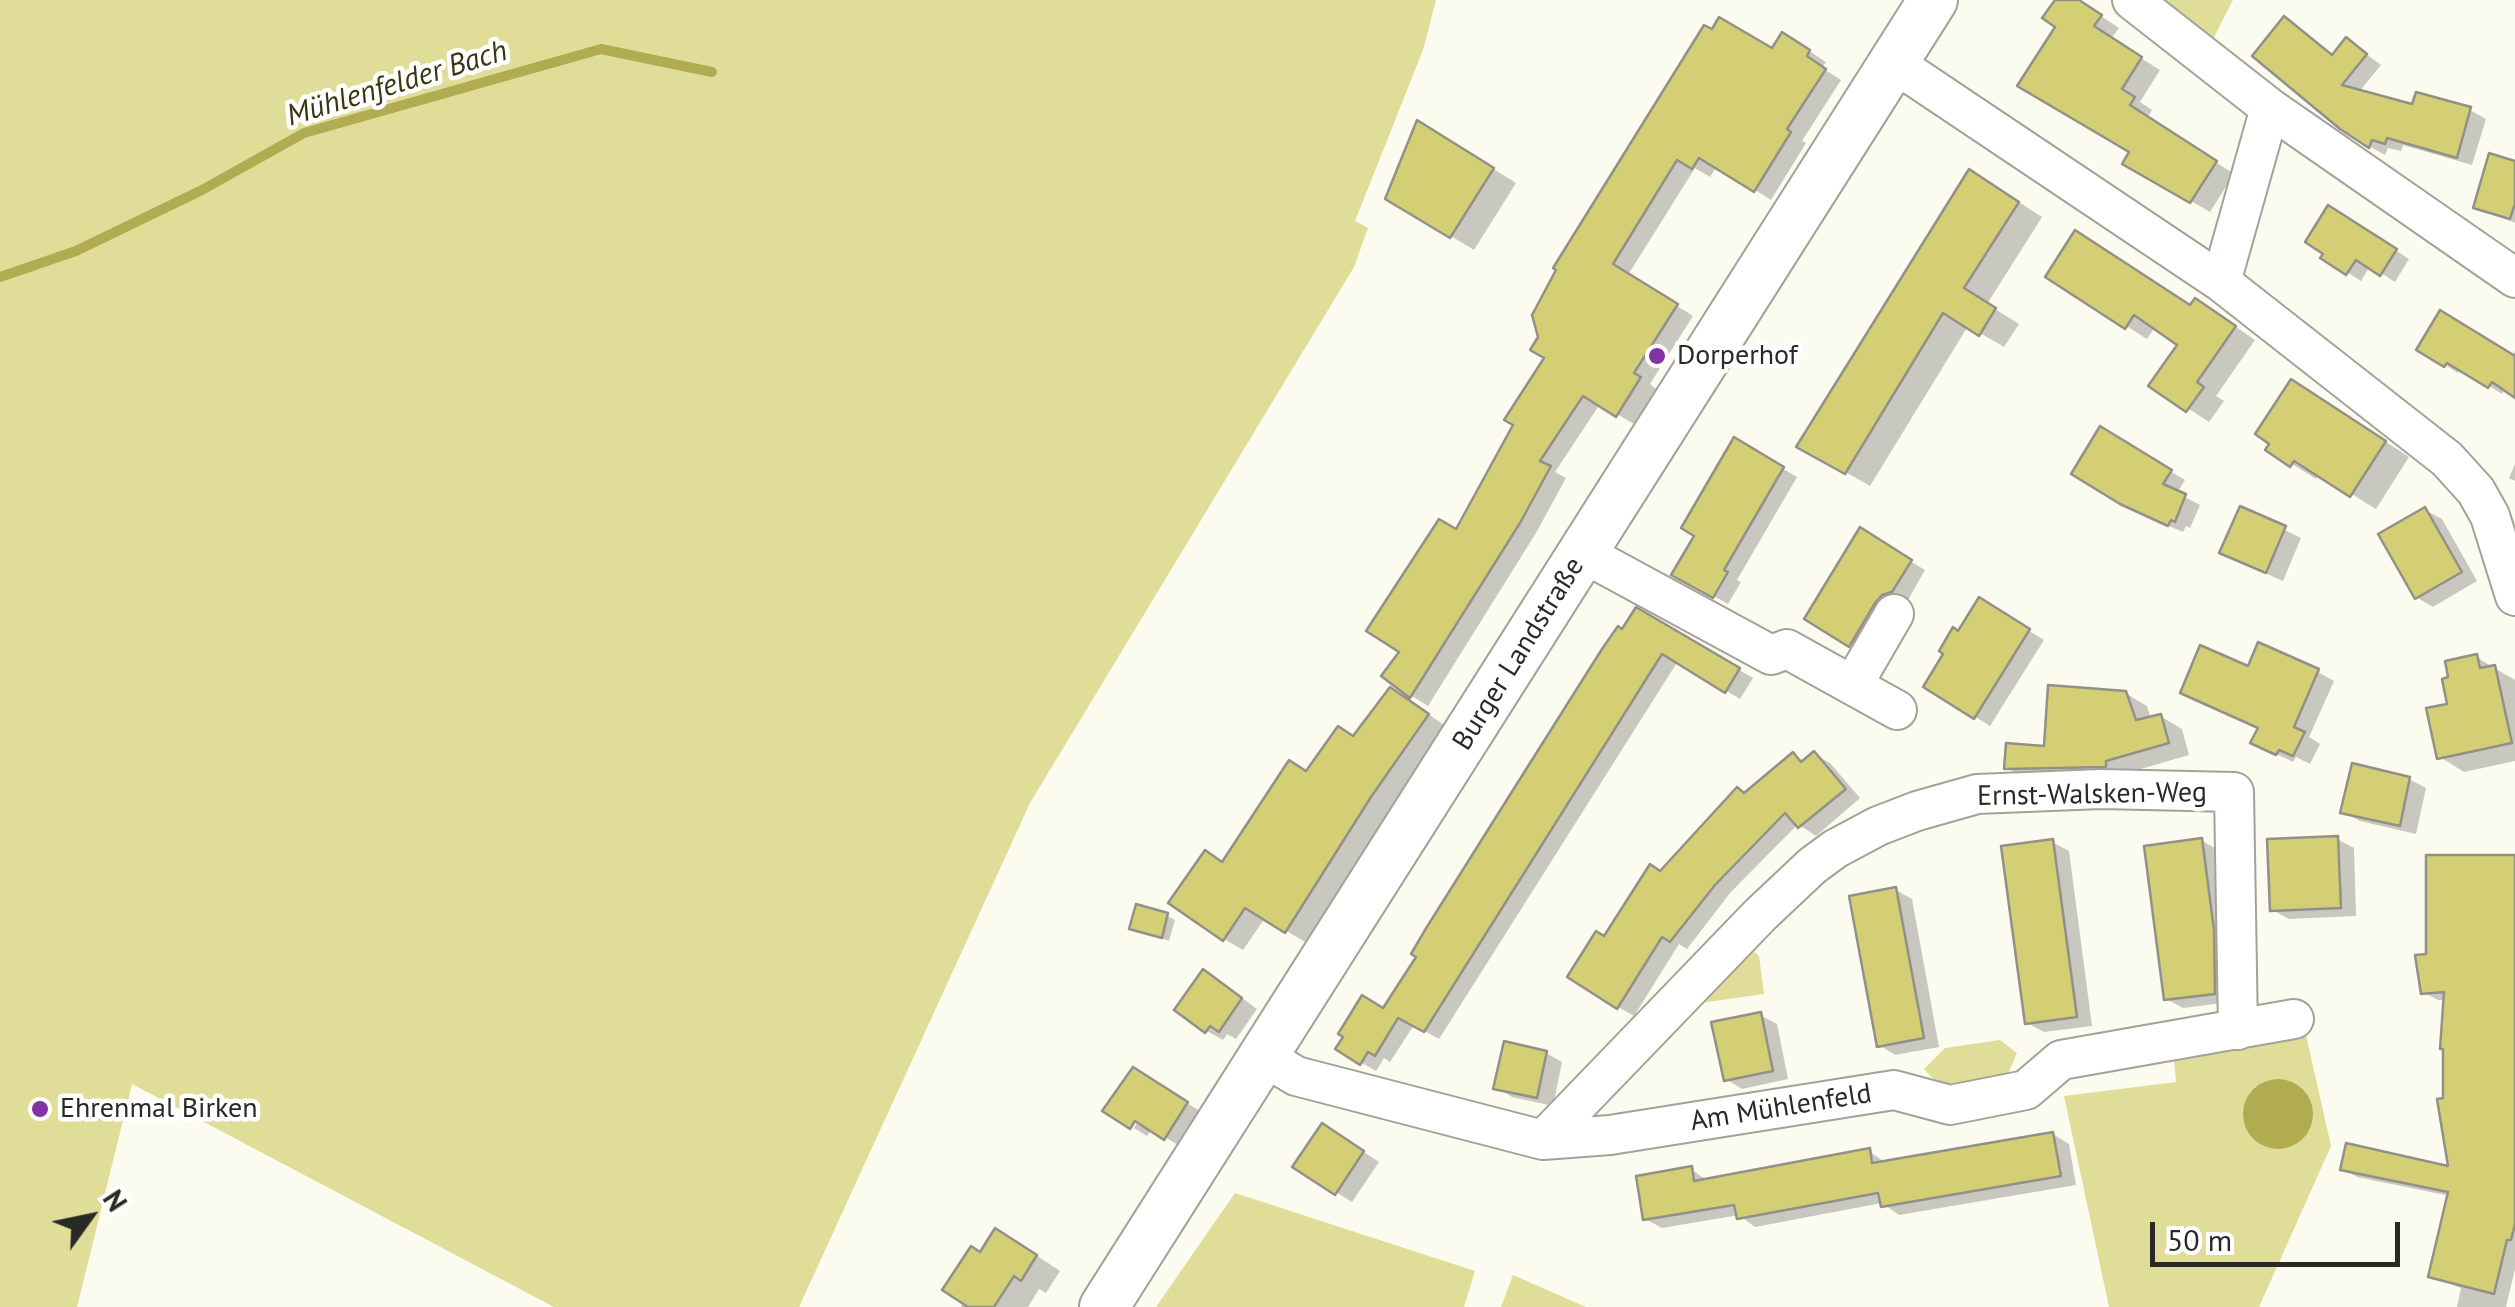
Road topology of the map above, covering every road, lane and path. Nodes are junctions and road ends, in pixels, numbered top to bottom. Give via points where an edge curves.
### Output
1 (1933, 0) edge
2 (2132, 0) edge
3 (1894, 63) junction
4 (2270, 108) junction
5 (2515, 278) edge
6 (2221, 282) junction
7 (1583, 553) junction
8 (2515, 596) edge
9 (1894, 614) dead end
10 (1854, 683) junction
11 (1898, 710) dead end
12 (2294, 1019) dead end
13 (2238, 1030) junction
14 (1266, 1056) junction
15 (1543, 1140) junction
16 (1104, 1307) edge

1 - 3 main road, Burger Landstraße
2 - 4 street
3 - 6 street
3 - 7 main road, Burger Landstraße
4 - 5 street
4 - 6 street
6 - 8 street via 2464,475 2490,516
7 - 10 street via 1771,655 1786,649
7 - 14 main road, Burger Landstraße
9 - 10 street
10 - 11 street
12 - 13 street, Am Mühlenfeld
13 - 15 street, Am Mühlenfeld via 2061,1060 2026,1090 1950,1105 1894,1090
13 - 15 street, Ernst-Walsken-Weg via 2234,792 1978,794 1878,826 1812,866
14 - 15 street, Am Mühlenfeld via 1296,1076
14 - 16 main road, Burger Landstraße

